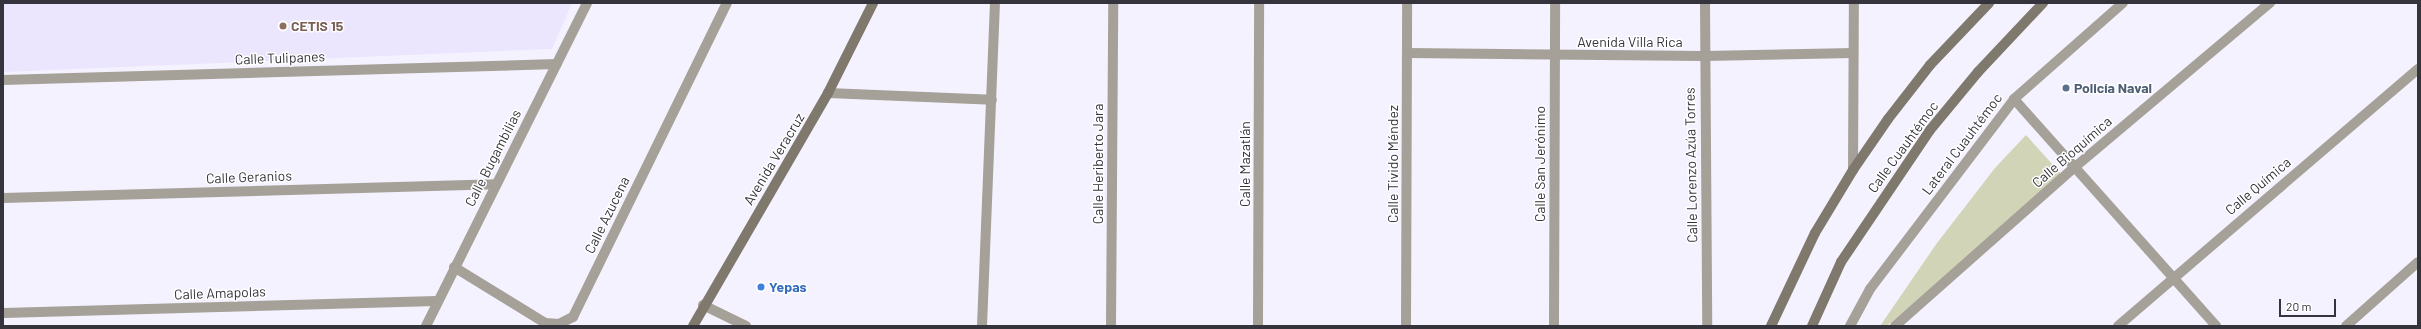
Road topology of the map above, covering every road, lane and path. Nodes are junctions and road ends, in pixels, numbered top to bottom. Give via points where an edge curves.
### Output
1 (587, 3) edge
2 (727, 3) edge
3 (873, 3) edge
4 (995, 3) edge
5 (1113, 3) edge
6 (1259, 3) edge
7 (1407, 3) edge
8 (1555, 3) edge
9 (1705, 3) edge
10 (1854, 3) edge
11 (1988, 3) edge
12 (2043, 3) edge
13 (2123, 3) edge
14 (2270, 3) edge
15 (1407, 53) junction
16 (1853, 53) junction
17 (1555, 55) junction
18 (1704, 56) junction
19 (557, 64) junction
20 (2418, 69) edge
21 (3, 80) edge
22 (828, 93) junction
23 (2014, 98) junction
24 (992, 100) junction
25 (2075, 167) junction
26 (1852, 170) junction
27 (495, 184) junction
28 (3, 198) edge
29 (2418, 262) edge
30 (454, 267) junction
31 (2173, 278) junction
32 (438, 301) junction
33 (703, 305) junction
34 (3, 313) edge
35 (426, 326) edge
36 (693, 326) edge
37 (746, 326) edge
38 (982, 326) edge
39 (1111, 326) edge
40 (1258, 326) edge
41 (1406, 326) edge
42 (1554, 326) edge
43 (1707, 326) edge
44 (1770, 326) edge
45 (1812, 326) edge
46 (1850, 326) edge
47 (1895, 326) edge
48 (2118, 326) edge
49 (2216, 326) edge
50 (2346, 326) edge

1 - 19 street, Calle Bugambilias
2 - 30 street, Calle Azucena via 573,317 559,324 545,323
3 - 22 main road, Avenida Veracruz
4 - 24 street
5 - 39 street, Calle Heriberto Jara
6 - 40 street, Calle Mazatlán
7 - 15 street, Calle Tivido Méndez
8 - 17 street, Calle San Jerónimo
9 - 18 street, Calle Lorenzo Azúa Torres
10 - 16 street
11 - 26 main road, Calle Cuauhtémoc via 1930,65
12 - 45 main road, Calle Cuauhtémoc via 1978,72 1926,136 1840,262
13 - 23 street, Lateral Cuauhtémoc
14 - 25 street, Calle Bioquímica
15 - 17 street, Avenida Villa Rica
15 - 41 street, Calle Tivido Méndez
16 - 18 street, Avenida Villa Rica
16 - 26 street
17 - 18 street, Avenida Villa Rica
17 - 42 street, Calle San Jerónimo
18 - 43 street, Calle Lorenzo Azúa Torres
19 - 21 street, Calle Tulipanes
19 - 27 street, Calle Bugambilias
20 - 31 street, Calle Química
22 - 24 street
22 - 33 main road, Avenida Veracruz
23 - 25 street
23 - 46 street, Lateral Cuauhtémoc via 1870,289
24 - 38 street
25 - 31 street
25 - 47 street, Calle Bioquímica
26 - 44 main road, Calle Cuauhtémoc via 1815,233
27 - 28 street, Calle Geranios
27 - 30 street, Calle Bugambilias
29 - 50 street
30 - 32 street, Calle Bugambilias
31 - 48 street, Calle Química
31 - 49 street
32 - 34 street, Calle Amapolas
32 - 35 street, Calle Bugambilias
33 - 36 main road, Avenida Veracruz
33 - 37 street

